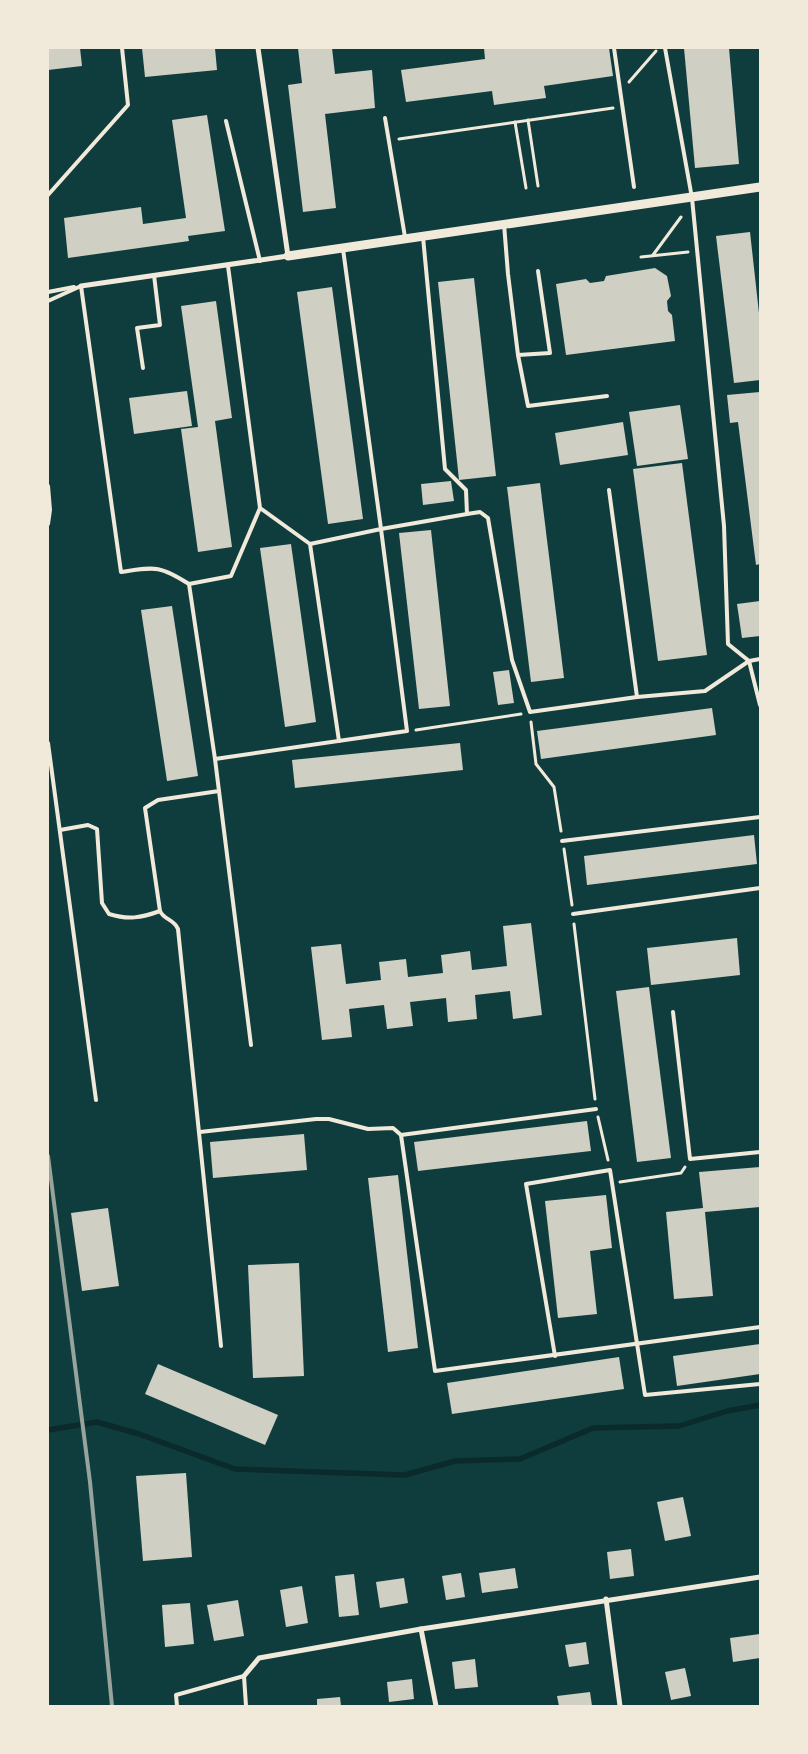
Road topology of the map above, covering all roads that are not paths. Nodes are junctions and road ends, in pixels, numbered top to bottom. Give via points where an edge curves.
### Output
1 (122, 48) edge
2 (258, 48) edge
3 (614, 48) edge
4 (665, 48) edge
5 (384, 118) dead end
6 (226, 122) dead end
7 (634, 187) dead end
8 (760, 187) edge
9 (48, 195) edge
10 (692, 198) junction
11 (504, 224) junction
12 (423, 237) junction
13 (405, 240) junction
14 (343, 249) junction
15 (288, 256) junction
16 (260, 261) junction
17 (228, 266) junction
18 (538, 271) dead end
19 (154, 276) junction
20 (81, 286) junction
21 (48, 292) edge
22 (48, 301) edge
23 (518, 355) junction
24 (142, 368) dead end
25 (607, 396) dead end
26 (48, 486) edge
27 (609, 490) dead end
28 (260, 508) junction
29 (467, 514) junction
30 (48, 524) edge
31 (381, 529) junction
32 (310, 544) junction
33 (189, 584) junction
34 (760, 659) edge
35 (749, 661) junction
36 (638, 697) junction
37 (760, 705) edge
38 (339, 741) junction
39 (48, 743) edge
40 (214, 759) junction
41 (219, 791) junction
42 (760, 817) edge
43 (60, 830) junction
44 (562, 841) road end
45 (760, 888) edge
46 (160, 911) junction
47 (573, 914) road end
48 (673, 1012) dead end
49 (251, 1045) dead end
50 (96, 1100) dead end
51 (596, 1109) road end
52 (200, 1132) junction
53 (401, 1135) junction
54 (760, 1152) edge
55 (760, 1327) edge
56 (638, 1345) junction
57 (221, 1346) dead end
58 (555, 1356) junction
59 (760, 1384) edge
60 (760, 1578) edge
61 (606, 1599) junction
62 (421, 1629) junction
63 (244, 1676) junction
64 (177, 1706) edge
65 (246, 1706) edge
66 (436, 1706) edge
67 (620, 1706) edge

1 - 9 lane via 128,105
2 - 15 street
3 - 7 lane
4 - 10 lane
5 - 13 lane
6 - 16 lane
8 - 10 street
10 - 11 street
10 - 35 lane via 724,526 728,644
11 - 12 street
11 - 23 lane
12 - 13 street
12 - 29 lane via 445,469 466,490
13 - 14 street
14 - 15 street
14 - 31 lane
15 - 16 street
16 - 17 street
17 - 19 street
17 - 28 lane
18 - 23 lane via 550,353
19 - 20 street
19 - 24 lane via 160,325 137,328
20 - 21 lane
20 - 22 lane
20 - 33 lane via 121,572 159,568
23 - 25 lane via 528,406
26 - 30 lane
27 - 36 lane
28 - 32 lane
28 - 33 lane via 231,576
29 - 31 lane
29 - 36 lane via 480,512 488,518 512,660 530,712
31 - 32 lane
31 - 38 lane via 407,732
32 - 38 lane
33 - 40 lane
34 - 35 lane
35 - 36 lane via 705,691
35 - 37 lane
38 - 40 lane
39 - 43 lane
40 - 41 lane
41 - 46 lane via 158,800 145,808
41 - 49 lane
42 - 44 lane
43 - 46 lane via 88,825 97,829 102,903 109,914 139,918
43 - 50 lane
45 - 47 lane
46 - 52 lane via 173,920 178,929
48 - 54 lane via 690,1159
51 - 53 lane
52 - 53 lane via 316,1119 368,1129 393,1128
52 - 57 lane
53 - 58 lane via 435,1371
55 - 56 lane
56 - 58 lane
56 - 58 lane via 610,1170 526,1184
56 - 59 lane via 644,1395
60 - 61 street
61 - 62 street
61 - 67 street
62 - 63 street via 259,1658
62 - 66 street
63 - 64 lane via 176,1695
63 - 65 lane

